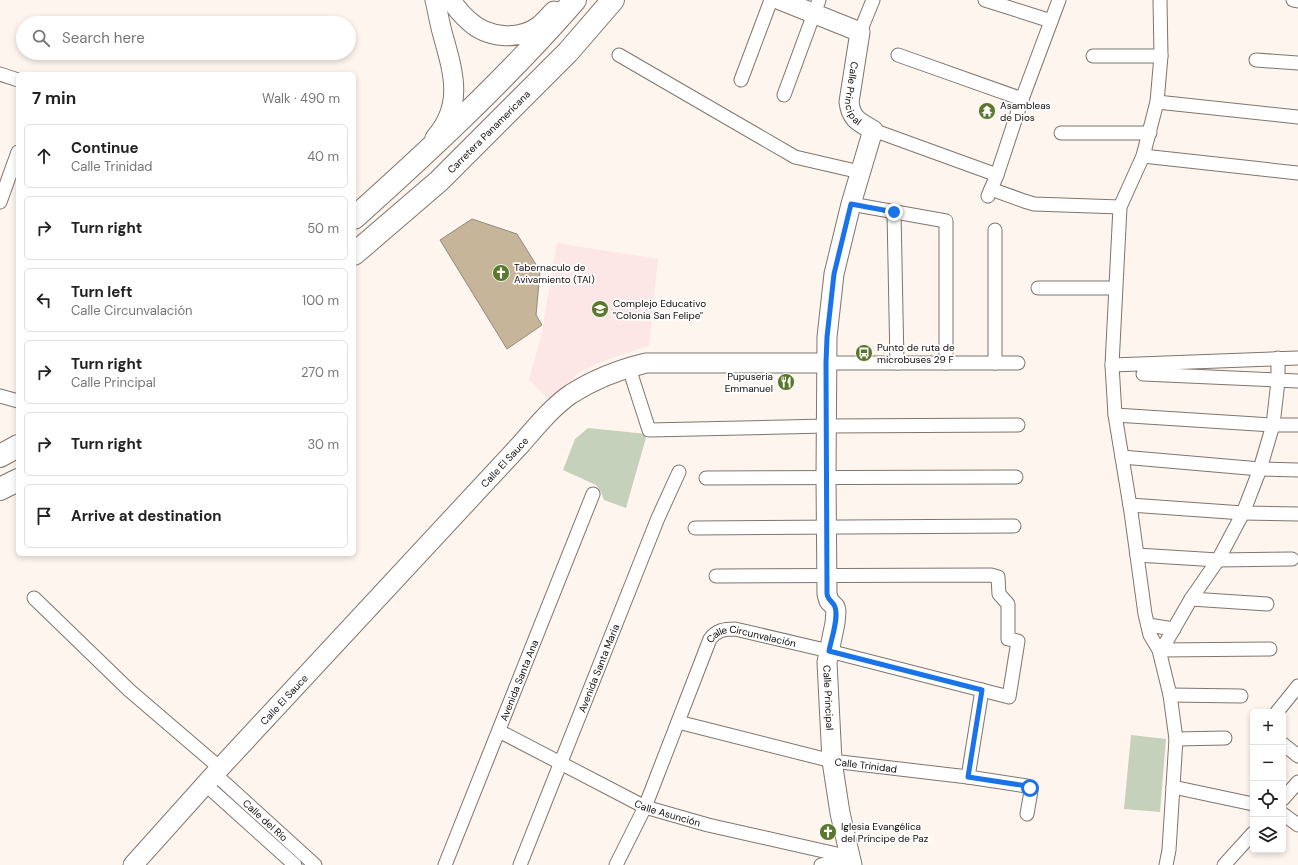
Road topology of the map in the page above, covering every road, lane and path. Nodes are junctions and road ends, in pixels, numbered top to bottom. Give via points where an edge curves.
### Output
1 (435, 0) edge
2 (451, 0) edge
3 (565, 0) edge
4 (575, 0) edge
5 (613, 0) edge
6 (771, 0) edge
7 (780, 0) edge
8 (873, 0) edge
9 (985, 0) edge
10 (1059, 0) edge
11 (1160, 0) edge
12 (1293, 0) edge
13 (1298, 1) edge
14 (817, 6) edge
15 (1051, 21) junction
16 (860, 32) junction
17 (619, 55) dead end
18 (898, 55) dead end
19 (1093, 56) dead end
20 (1161, 56) junction
21 (1256, 60) dead end
22 (1298, 64) edge
23 (0, 74) edge
24 (16, 79) edge
25 (741, 80) dead end
26 (784, 95) dead end
27 (1022, 99) junction
28 (1157, 102) junction
29 (1298, 117) edge
30 (873, 130) junction
31 (1061, 133) dead end
32 (1150, 133) junction
33 (1143, 156) junction
34 (16, 158) edge
35 (860, 172) junction
36 (1298, 173) edge
37 (997, 175) junction
38 (399, 178) junction
39 (0, 202) edge
40 (851, 204) junction
41 (1120, 206) junction
42 (894, 212) junction
43 (356, 216) edge
44 (995, 230) dead end
45 (356, 252) edge
46 (1038, 288) dead end
47 (1115, 288) junction
48 (1278, 358) junction
49 (1298, 358) edge
50 (826, 363) junction
51 (897, 363) junction
52 (946, 363) junction
53 (995, 363) junction
54 (1018, 363) dead end
55 (1112, 365) junction
56 (629, 368) junction
57 (1143, 374) dead end
58 (1278, 381) junction
59 (1298, 382) edge
60 (0, 396) edge
61 (16, 400) edge
62 (1115, 415) junction
63 (1018, 425) dead end
64 (1274, 425) junction
65 (1298, 425) edge
66 (826, 426) junction
67 (16, 447) edge
68 (0, 456) edge
69 (1122, 457) junction
70 (1260, 469) junction
71 (1298, 470) edge
72 (679, 472) dead end
73 (826, 477) junction
74 (1016, 477) dead end
75 (706, 478) dead end
76 (16, 481) edge
77 (0, 489) edge
78 (593, 494) dead end
79 (1130, 505) junction
80 (1243, 513) junction
81 (1298, 514) edge
82 (826, 526) junction
83 (1014, 526) dead end
84 (694, 528) dead end
85 (1137, 555) junction
86 (1292, 559) dead end
87 (1218, 560) junction
88 (716, 576) dead end
89 (827, 576) junction
90 (34, 598) dead end
91 (1191, 599) junction
92 (1267, 604) dead end
93 (1148, 625) junction
94 (1174, 629) junction
95 (1270, 649) dead end
96 (1159, 650) junction
97 (829, 651) junction
98 (1298, 686) edge
99 (982, 690) junction
100 (1170, 695) junction
101 (1241, 696) dead end
102 (1279, 709) edge
103 (678, 722) junction
104 (499, 731) junction
105 (1225, 738) dead end
106 (1176, 739) junction
107 (1284, 745) edge
108 (1298, 756) edge
109 (832, 761) junction
110 (561, 763) junction
111 (214, 776) junction
112 (968, 777) junction
113 (1298, 782) edge
114 (1173, 787) junction
115 (1286, 796) edge
116 (1250, 803) edge
117 (645, 807) junction
118 (1027, 814) dead end
119 (1286, 816) edge
120 (1298, 825) edge
121 (1250, 836) edge
122 (851, 861) edge
123 (133, 865) edge
124 (295, 865) edge
125 (315, 865) edge
126 (445, 865) edge
127 (520, 865) edge
128 (616, 865) edge
129 (821, 865) edge
130 (1166, 865) edge
131 (1224, 865) edge

1 - 38 street via 453,73 452,105 439,133
2 - 3 street via 470,22 479,28 501,36 510,36 539,26
4 - 38 highway via 501,80
5 - 45 highway, Carretera Panamericana via 568,52 439,181
6 - 25 street
7 - 14 street
8 - 16 street, Calle Principal
9 - 15 street
10 - 15 street
11 - 20 street
12 - 13 street
14 - 16 street
14 - 26 street
15 - 27 street
16 - 30 street, Calle Principal via 849,102 855,119
17 - 35 street via 795,157
18 - 27 street
19 - 20 street
20 - 28 street
21 - 22 street
23 - 24 street
27 - 37 street
28 - 29 street
28 - 32 street
30 - 35 street, Calle Principal
30 - 37 street
31 - 32 street
32 - 33 street
33 - 36 street
33 - 41 street
34 - 39 street
35 - 40 street, Calle Principal
37 - 41 street via 989,193 1034,204
38 - 43 highway
40 - 42 street
40 - 50 street, Calle Principal via 834,274
41 - 47 street
42 - 51 street
42 - 52 street via 946,221
44 - 53 street
46 - 47 street
47 - 55 street
48 - 49 street
48 - 55 street
48 - 58 street
50 - 51 street, Calle El Sauce
50 - 56 street, Calle El Sauce via 653,363
50 - 66 street, Calle Principal
51 - 52 street, Calle El Sauce
52 - 53 street, Calle El Sauce
53 - 54 street, Calle El Sauce
55 - 62 street
56 - 66 street via 649,430
56 - 111 street, Calle El Sauce via 571,394 549,414
57 - 58 street
58 - 59 street
58 - 64 street
60 - 61 street
62 - 64 street
62 - 69 street
63 - 66 street
64 - 65 street
64 - 70 street
66 - 73 street, Calle Principal
67 - 68 highway
69 - 70 street
69 - 79 street
70 - 71 street
70 - 80 street
72 - 110 street, Avenida Santa Maria
73 - 74 street
73 - 75 street
73 - 82 street, Calle Principal
76 - 77 highway
78 - 104 street, Avenida Santa Ana
79 - 80 street
79 - 85 street
80 - 81 street
80 - 87 street
82 - 83 street
82 - 84 street
82 - 89 street, Calle Principal
85 - 87 street
85 - 93 street
86 - 87 street
87 - 91 street
88 - 89 street
89 - 97 street, Calle Principal via 827,597 836,611
89 - 99 street, Calle Circunvalación via 998,577 999,594 1008,604 1008,639 1018,641 1009,697
90 - 111 street
91 - 92 street
91 - 94 street
93 - 94 street
93 - 96 street via 1150,635
94 - 96 street
95 - 96 street
96 - 100 street
97 - 99 street, Calle Circunvalación
97 - 103 street, Calle Circunvalación via 734,629 716,632 710,639
97 - 109 street, Calle Principal
98 - 102 street
99 - 112 street
100 - 101 street
100 - 106 street
103 - 109 street, Calle Trinidad
103 - 117 street, Calle Circunvalación
104 - 110 street, Calle Asunción
104 - 126 street, Avenida Santa Ana
105 - 106 street
106 - 114 street
107 - 108 street
109 - 112 street, Calle Trinidad
109 - 122 street, Calle Principal
110 - 117 street, Calle Asunción
110 - 127 street, Avenida Santa Maria
111 - 123 street, Calle El Sauce
111 - 124 street, Calle del Río
111 - 125 street, Calle del Río
112 - 118 street, Calle Trinidad via 1027,786 1030,788
113 - 115 street
114 - 116 street
114 - 130 street
117 - 122 street, Calle Asunción
117 - 128 street, Calle Circunvalación
119 - 120 street
121 - 131 street
122 - 129 street

